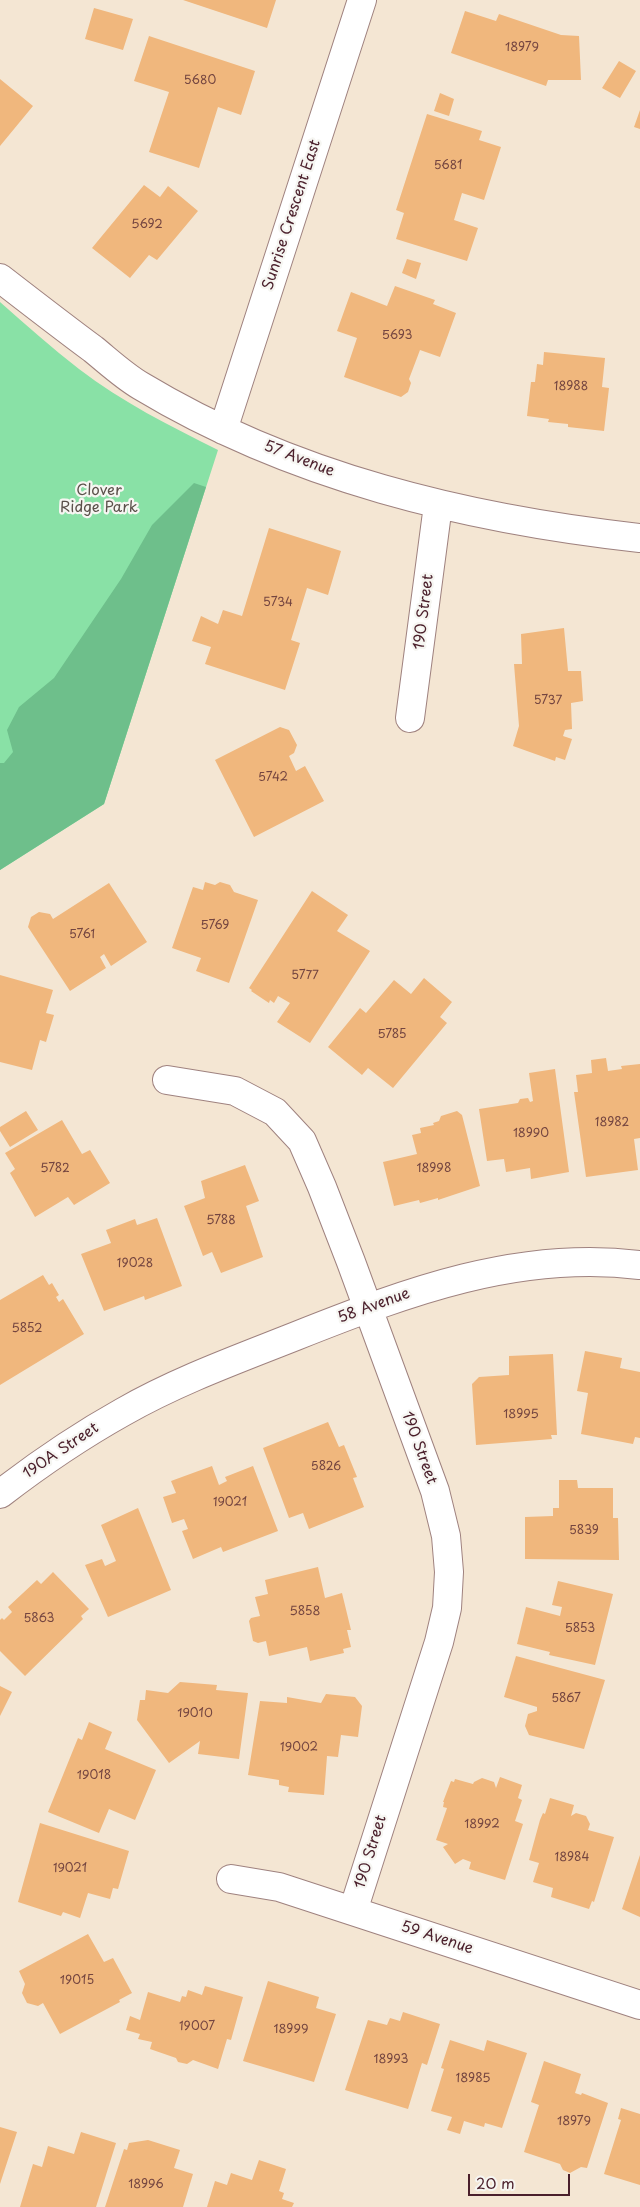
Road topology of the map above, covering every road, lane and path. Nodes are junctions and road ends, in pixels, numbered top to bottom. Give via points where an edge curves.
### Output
1 (362, 0) edge
2 (0, 278) edge
3 (223, 430) junction
4 (438, 505) junction
5 (640, 538) edge
6 (410, 718) dead end
7 (167, 1080) dead end
8 (640, 1264) edge
9 (367, 1307) junction
10 (124, 1411) joint
11 (0, 1494) edge
12 (231, 1879) dead end
13 (353, 1911) junction
14 (640, 2006) edge

1 - 3 street, Sunrise Crescent East
2 - 3 street, 57 Avenue via 139,385
3 - 4 street, 57 Avenue via 357,481
4 - 5 street, 57 Avenue via 556,528
4 - 6 street, 190 Street
7 - 9 street, 190 Street via 235,1091 275,1112 302,1141
8 - 9 street, 58 Avenue via 554,1262 425,1288
9 - 10 street, 58 Avenue via 186,1381
9 - 13 street, 190 Street via 435,1491 446,1536 449,1572 447,1608 439,1642
10 - 11 street, 190A Street via 68,1444
12 - 13 street, 59 Avenue via 279,1887
13 - 14 street, 59 Avenue

